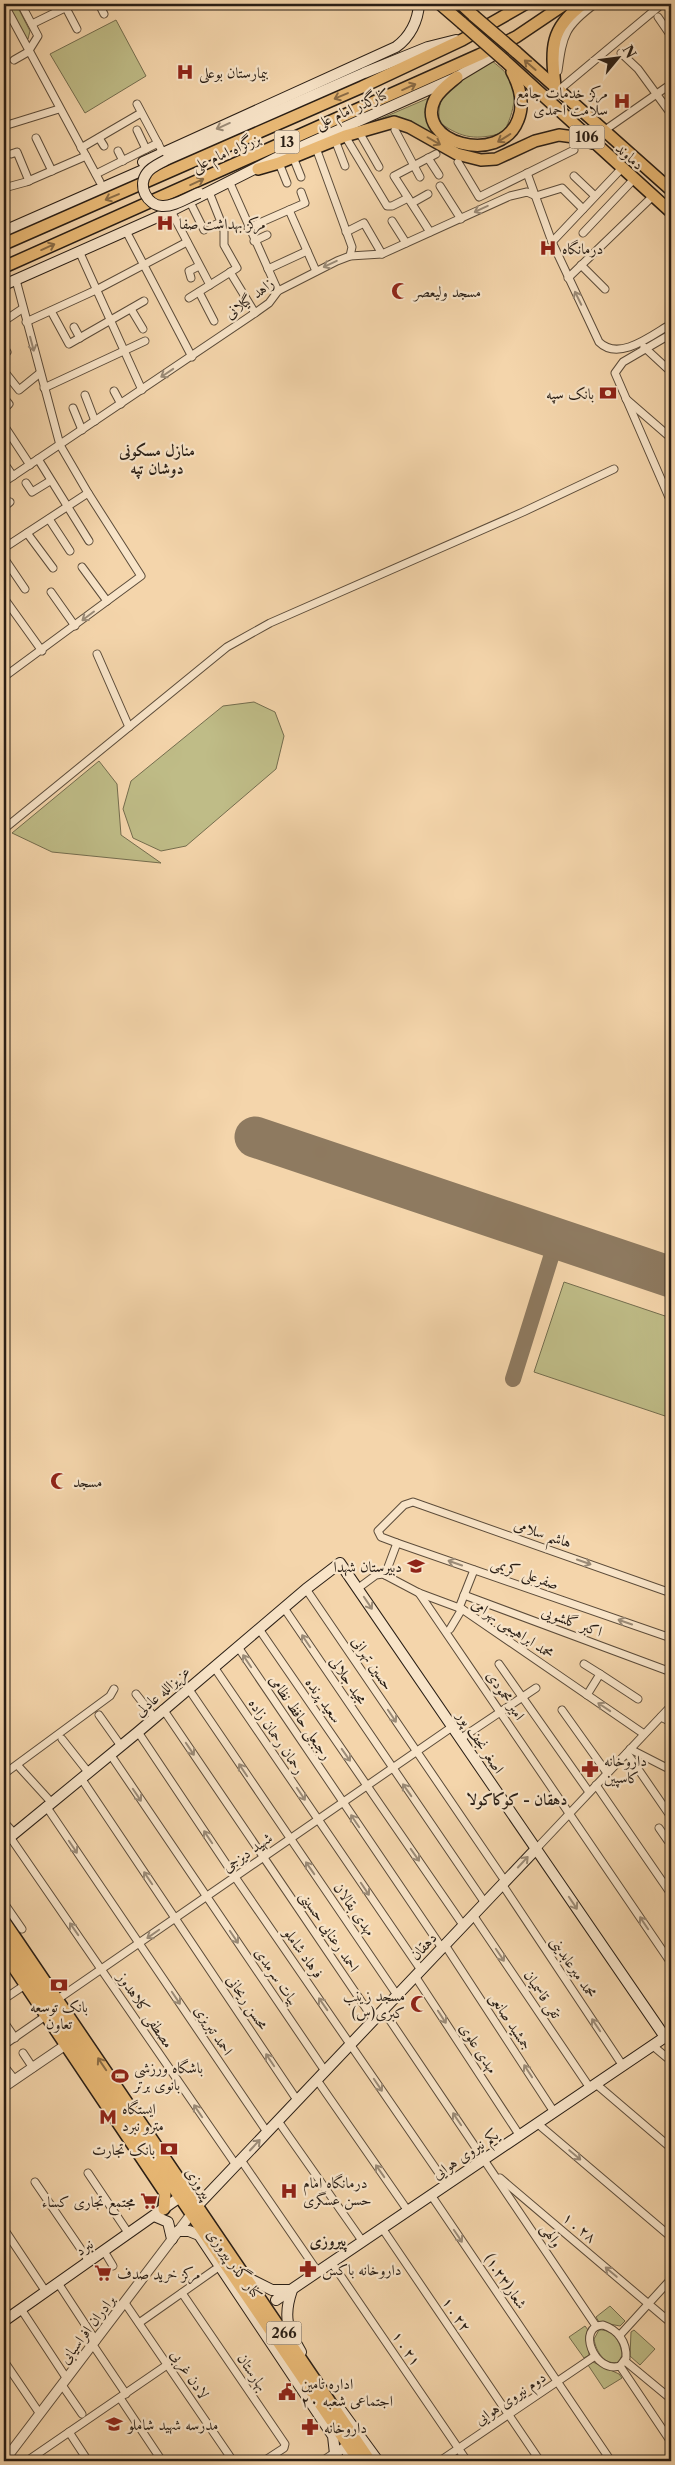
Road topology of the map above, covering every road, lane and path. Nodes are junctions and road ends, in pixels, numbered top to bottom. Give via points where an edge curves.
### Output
1 (4, 4) edge
2 (21, 4) edge
3 (73, 4) edge
4 (99, 4) edge
5 (419, 4) edge
6 (440, 4) edge
7 (462, 4) edge
8 (525, 4) edge
9 (564, 4) edge
10 (583, 4) edge
11 (595, 4) edge
12 (662, 4) edge
13 (66, 8) junction
14 (104, 14) dead end
15 (658, 17) dead end
16 (7, 20) edge
17 (32, 24) junction
18 (77, 29) dead end
19 (671, 36) edge
20 (516, 37) junction
21 (462, 40) junction
22 (28, 52) junction
23 (621, 53) dead end
24 (14, 60) dead end
25 (506, 62) junction
26 (458, 77) junction
27 (671, 84) edge
28 (557, 88) junction
29 (657, 94) junction
30 (136, 104) dead end
31 (59, 108) junction
32 (141, 113) junction
33 (671, 114) edge
34 (4, 126) edge
35 (137, 130) dead end
36 (395, 130) dead end
37 (605, 130) junction
38 (359, 132) junction
39 (36, 138) dead end
40 (99, 138) junction
41 (340, 138) junction
42 (593, 143) junction
43 (104, 146) dead end
44 (81, 148) junction
45 (316, 148) junction
46 (146, 149) junction
47 (574, 150) dead end
48 (118, 151) dead end
49 (162, 152) junction
50 (11, 154) dead end
51 (436, 154) dead end
52 (86, 156) junction
53 (293, 157) junction
54 (428, 158) junction
55 (123, 161) junction
56 (458, 162) dead end
57 (279, 163) junction
58 (414, 165) junction
59 (345, 166) dead end
60 (379, 167) dead end
61 (258, 168) junction
62 (622, 168) junction
63 (52, 171) junction
64 (527, 173) junction
65 (439, 175) dead end
66 (574, 176) dead end
67 (301, 177) dead end
68 (420, 177) dead end
69 (98, 178) junction
70 (634, 179) junction
71 (230, 181) junction
72 (28, 182) junction
73 (287, 183) dead end
74 (503, 185) junction
75 (440, 186) dead end
76 (4, 188) edge
77 (671, 190) edge
78 (29, 191) dead end
79 (204, 192) junction
80 (301, 192) dead end
81 (428, 194) dead end
82 (69, 196) junction
83 (510, 196) junction
84 (536, 196) junction
85 (595, 196) junction
86 (653, 196) junction
87 (410, 201) junction
88 (190, 202) junction
89 (53, 208) junction
90 (583, 209) junction
91 (289, 210) junction
92 (171, 211) junction
93 (33, 212) junction
94 (671, 212) edge
95 (461, 219) junction
96 (392, 221) dead end
97 (221, 222) junction
98 (4, 224) edge
99 (212, 226) dead end
100 (248, 228) junction
101 (204, 230) dead end
102 (4, 231) edge
103 (126, 231) junction
104 (346, 232) junction
105 (430, 232) junction
106 (583, 233) dead end
107 (267, 235) dead end
108 (254, 241) junction
109 (187, 242) junction
110 (552, 242) junction
111 (406, 243) junction
112 (4, 244) edge
113 (307, 250) junction
114 (79, 251) junction
115 (382, 254) junction
116 (350, 256) junction
117 (144, 265) junction
118 (581, 265) junction
119 (199, 266) junction
120 (4, 267) edge
121 (41, 268) junction
122 (268, 269) junction
123 (234, 270) junction
124 (316, 271) junction
125 (191, 278) dead end
126 (568, 278) junction
127 (4, 279) edge
128 (16, 280) junction
129 (4, 285) edge
130 (210, 285) junction
131 (605, 289) dead end
132 (96, 290) junction
133 (278, 291) junction
134 (199, 292) junction
135 (189, 298) dead end
136 (144, 301) dead end
137 (22, 309) junction
138 (131, 309) junction
139 (51, 311) junction
140 (255, 314) junction
141 (4, 321) edge
142 (214, 321) dead end
143 (26, 322) junction
144 (109, 322) junction
145 (671, 324) edge
146 (74, 327) dead end
147 (142, 328) dead end
148 (671, 334) edge
149 (80, 338) junction
150 (145, 341) dead end
151 (641, 341) junction
152 (4, 347) edge
153 (645, 349) junction
154 (124, 351) junction
155 (4, 355) edge
156 (192, 357) junction
157 (4, 371) edge
158 (671, 372) edge
159 (40, 373) junction
160 (44, 388) junction
161 (142, 390) junction
162 (114, 391) dead end
163 (85, 395) dead end
164 (624, 397) junction
165 (4, 398) edge
166 (121, 404) junction
167 (73, 408) dead end
168 (4, 409) edge
169 (95, 421) junction
170 (5, 427) dead end
171 (82, 430) junction
172 (671, 438) edge
173 (60, 445) junction
174 (38, 459) junction
175 (4, 463) edge
176 (30, 465) junction
177 (614, 470) dead end
178 (13, 476) junction
179 (50, 481) junction
180 (4, 482) edge
181 (26, 483) dead end
182 (88, 493) junction
183 (10, 502) dead end
184 (671, 502) edge
185 (4, 507) edge
186 (66, 507) junction
187 (49, 519) junction
188 (27, 533) junction
189 (89, 541) dead end
190 (5, 545) edge
191 (70, 551) dead end
192 (4, 558) edge
193 (82, 567) dead end
194 (53, 568) dead end
195 (25, 590) dead end
196 (51, 592) dead end
197 (4, 598) edge
198 (107, 601) junction
199 (75, 626) junction
200 (42, 651) junction
201 (97, 654) dead end
202 (4, 678) edge
203 (129, 727) junction
204 (4, 829) edge
205 (406, 1504) joint
206 (397, 1543) junction
207 (340, 1563) joint
208 (474, 1570) junction
209 (386, 1575) junction
210 (306, 1589) junction
211 (357, 1589) junction
212 (419, 1592) junction
213 (671, 1593) edge
214 (464, 1595) junction
215 (284, 1608) junction
216 (460, 1609) junction
217 (259, 1629) junction
218 (450, 1629) dead end
219 (671, 1638) edge
220 (238, 1647) junction
221 (499, 1664) dead end
222 (584, 1664) dead end
223 (214, 1667) junction
224 (671, 1672) edge
225 (600, 1674) junction
226 (188, 1688) junction
227 (536, 1688) dead end
228 (114, 1689) dead end
229 (136, 1694) dead end
230 (587, 1695) junction
231 (523, 1697) junction
232 (638, 1699) dead end
233 (671, 1706) edge
234 (163, 1709) junction
235 (562, 1710) dead end
236 (501, 1712) junction
237 (99, 1715) dead end
238 (661, 1717) junction
239 (154, 1718) junction
240 (671, 1722) edge
241 (452, 1727) junction
242 (138, 1732) junction
243 (644, 1734) junction
244 (62, 1739) dead end
245 (460, 1739) junction
246 (121, 1746) junction
247 (628, 1751) junction
248 (416, 1752) junction
249 (110, 1754) junction
250 (20, 1768) dead end
251 (392, 1768) junction
252 (671, 1770) edge
253 (607, 1773) junction
254 (4, 1774) edge
255 (84, 1775) junction
256 (596, 1785) junction
257 (367, 1786) junction
258 (589, 1792) junction
259 (343, 1803) junction
260 (49, 1804) junction
261 (570, 1813) junction
262 (671, 1817) edge
263 (318, 1820) junction
264 (4, 1822) edge
265 (659, 1828) dead end
266 (10, 1838) edge
267 (290, 1839) junction
268 (670, 1841) edge
269 (536, 1848) junction
270 (264, 1857) junction
271 (235, 1877) junction
272 (504, 1882) junction
273 (671, 1894) edge
274 (206, 1897) junction
275 (4, 1903) edge
276 (485, 1903) junction
277 (473, 1915) junction
278 (175, 1918) junction
279 (4, 1921) edge
280 (463, 1925) junction
281 (22, 1929) dead end
282 (4, 1938) edge
283 (139, 1943) junction
284 (443, 1946) junction
285 (4, 1953) edge
286 (671, 1963) edge
287 (102, 1969) junction
288 (418, 1973) junction
289 (25, 1985) junction
290 (397, 1995) junction
291 (4, 1999) edge
292 (58, 2000) junction
293 (383, 2010) junction
294 (47, 2015) junction
295 (374, 2020) junction
296 (4, 2022) edge
297 (668, 2035) edge
298 (15, 2038) junction
299 (70, 2042) junction
300 (350, 2044) junction
301 (4, 2045) edge
302 (653, 2046) junction
303 (23, 2054) dead end
304 (671, 2061) edge
305 (4, 2066) edge
306 (623, 2066) junction
307 (33, 2068) junction
308 (325, 2071) junction
309 (15, 2080) junction
310 (317, 2080) junction
311 (593, 2086) junction
312 (4, 2087) edge
313 (100, 2095) junction
314 (114, 2100) junction
315 (297, 2100) junction
316 (554, 2112) junction
317 (127, 2119) junction
318 (278, 2120) junction
319 (538, 2124) junction
320 (267, 2132) junction
321 (127, 2135) junction
322 (520, 2136) junction
323 (671, 2148) edge
324 (484, 2159) junction
325 (238, 2163) junction
326 (493, 2171) junction
327 (88, 2173) dead end
328 (35, 2182) dead end
329 (447, 2185) junction
330 (431, 2196) junction
331 (180, 2197) junction
332 (164, 2209) junction
333 (194, 2210) junction
334 (408, 2211) junction
335 (154, 2216) junction
336 (382, 2228) junction
337 (4, 2229) edge
338 (129, 2234) junction
339 (175, 2235) junction
340 (671, 2237) edge
341 (363, 2242) junction
342 (104, 2251) junction
343 (89, 2261) junction
344 (332, 2262) junction
345 (113, 2266) dead end
346 (220, 2266) junction
347 (318, 2272) junction
348 (246, 2277) junction
349 (671, 2279) edge
350 (58, 2283) junction
351 (292, 2290) junction
352 (46, 2292) junction
353 (182, 2293) junction
354 (276, 2300) dead end
355 (125, 2303) junction
356 (648, 2304) junction
357 (21, 2309) junction
358 (255, 2314) junction
359 (6, 2315) edge
360 (138, 2323) junction
361 (671, 2323) edge
362 (596, 2326) junction
363 (620, 2335) junction
364 (95, 2343) junction
365 (595, 2356) junction
366 (4, 2361) edge
367 (622, 2364) junction
368 (168, 2365) junction
369 (316, 2380) junction
370 (65, 2382) junction
371 (557, 2382) junction
372 (123, 2396) junction
373 (671, 2398) edge
374 (330, 2402) junction
375 (40, 2414) junction
376 (82, 2414) dead end
377 (509, 2415) junction
378 (69, 2432) junction
379 (352, 2442) junction
380 (671, 2442) edge
381 (458, 2449) junction
382 (335, 2454) junction
383 (7, 2457) edge
384 (27, 2461) edge
385 (88, 2461) edge
386 (162, 2461) edge
387 (233, 2461) edge
388 (264, 2461) edge
389 (324, 2461) edge
390 (351, 2461) edge
391 (359, 2461) edge
392 (370, 2461) edge
393 (378, 2461) edge
394 (440, 2461) edge
395 (467, 2461) edge
396 (540, 2461) edge
397 (611, 2461) edge

1 - 16 street
2 - 17 street
3 - 13 street
4 - 14 street
5 -> 49 main road via 412,29 396,47
6 - 25 main road, 106, bridge
28 -> 7 main road, دماوند / 106, bridge
8 - 21 main road, بزرگراه امام علی / 13
9 - 20 main road, بزرگراه امام علی / 13
10 - 28 main road via 562,24 553,46
11 - 28 street via 576,18 567,31 562,44
12 - 28 street
13 - 17 street
13 - 18 street
15 - 19 street
16 - 22 street
17 - 22 street via 38,36
20 - 26 main road, کنارگذر امام علی
120 -> 20 main road, بزرگراه امام علی / 13 via 360,110
21 - 49 main road via 443,42
21 -> 112 main road, بزرگراه امام علی / 13
22 - 24 street
22 - 31 street
23 - 29 street
25 -> 26 main road via 522,101 515,128 500,141 478,146 439,131 433,118 435,98
25 - 42 main road, دماوند / 106
26 - 61 main road, کنارگذر امام علی
27 - 29 street
28 - 37 main road, دماوند / 106
29 - 33 street
29 - 37 street
30 - 32 street
31 - 34 street
31 - 44 street
32 - 40 street
32 - 49 street
35 - 46 street
36 - 58 street
37 - 77 main road, دماوند / 106
38 - 41 main road
38 -> 42 main road via 382,125 402,124 457,154 481,160 496,160 535,141 560,135
38 - 60 street
39 - 63 street
40 - 43 street
40 - 44 street
41 - 45 main road
41 - 59 street
41 - 87 street via 387,206
42 - 62 main road, دماوند / 106
44 - 52 street
45 - 53 main road
45 - 104 street
46 - 49 street
46 - 55 street
47 - 64 street
48 - 55 street
49 - 69 main road
49 - 79 main road, bridge via 144,178 144,192 148,199 154,204 168,205
49 - 89 main road
50 - 72 street via 17,152
51 - 54 street
52 - 63 street
52 - 69 street
53 - 57 main road
53 - 67 street
54 - 58 street
54 - 65 street
55 - 69 street
56 - 74 street via 479,197
57 - 61 main road
57 - 73 street
58 - 68 street
58 - 87 street via 394,176
61 - 71 main road, کنارگذر امام علی
62 - 70 main road, دماوند / 106
62 - 85 street
63 - 72 street
64 - 74 street
64 - 84 street
66 - 85 street
69 - 82 main road
70 - 86 main road, دماوند / 106
70 - 106 street
71 - 79 main road, کنارگذر امام علی
71 - 100 street
72 - 76 street
72 - 78 street
74 - 83 street via 508,187
75 - 95 street
79 - 88 main road
79 - 97 street
80 - 91 street via 305,203
81 - 87 street
82 - 89 main road
82 - 93 main road
83 - 84 street, زاهد گیلانی via 526,192
83 -> 95 street, زاهد گیلانی
84 - 90 street, زاهد گیلانی via 562,188
84 - 110 street
85 - 90 street
86 - 94 main road, دماوند / 106
86 - 118 street
87 - 105 street
88 - 92 main road
88 - 101 street
89 - 93 main road
89 - 102 main road
90 - 110 street
91 - 100 street
91 - 113 street
92 - 103 main road
92 - 109 street
93 - 98 main road
95 - 105 street, زاهد گیلانی
96 - 111 street
97 - 99 street
97 - 123 street via 224,245
100 - 108 street
103 - 114 main road
103 - 117 street
104 - 115 street via 364,223
104 - 116 street via 352,247
105 - 111 street, زاهد گیلانی
107 - 108 street
108 - 122 street
109 - 117 street
109 - 119 street
110 - 126 street
111 - 115 street, زاهد گیلانی
113 - 122 street
113 - 124 street
114 - 121 main road
114 - 132 street
115 - 116 street, زاهد گیلانی
116 -> 124 street, زاهد گیلانی
117 - 132 street
117 - 156 street
118 - 126 street
118 - 131 street
119 - 125 street via 188,271
119 - 130 street
121 - 127 main road
121 - 128 main road
122 - 133 street
123 - 130 street
123 - 140 street
124 - 133 street, زاهد گیلانی
151 -> 126 street via 615,349 606,348 599,342
128 - 129 main road
128 - 137 street
130 - 134 street
132 - 139 street
132 - 144 street
133 - 140 street, زاهد گیلانی
134 - 135 street
134 - 142 street
136 - 138 street
137 - 141 street
137 - 143 street
138 - 144 street
138 - 147 street
139 - 143 street
139 - 149 street via 70,347
140 - 156 street, زاهد گیلانی
143 -> 159 street
144 - 149 street
144 - 154 street
145 - 151 street
146 - 149 street
148 - 153 street
150 - 154 street
151 - 153 street
152 - 155 street via 8,352
153 - 158 street
153 - 164 street via 623,362 615,372
154 - 160 street
154 - 161 street
156 -> 161 street, زاهد گیلانی
157 - 159 street via 19,390
159 - 160 street
160 - 173 street
161 - 166 street, زاهد گیلانی
162 - 166 street
163 - 169 street
164 - 172 street
164 - 184 street
165 - 168 street via 9,404
166 - 169 street, زاهد گیلانی
167 - 171 street
169 - 171 street, زاهد گیلانی
170 - 176 street
171 - 173 street, زاهد گیلانی
173 - 174 street, زاهد گیلانی
173 - 182 street
174 - 176 street, زاهد گیلانی
174 - 179 street
175 - 178 street
176 - 178 street, زاهد گیلانی
177 - 203 street via 270,623 227,647
178 - 180 street, زاهد گیلانی
179 - 181 street via 32,492
179 - 186 street
182 - 186 street
182 - 198 street via 141,576
183 - 185 street
186 - 187 street
186 - 189 street
187 - 188 street
187 - 191 street
188 - 190 street
188 - 194 street
192 - 195 street
193 - 198 street
196 - 199 street
197 - 200 street
198 -> 199 street
199 - 200 street
200 - 202 street
201 - 203 street
203 - 204 street
205 - 206 street, صفرعلی کریمی via 379,1527 379,1536
205 -> 213 street, هاشم سلامی via 416,1503
208 -> 206 street, صفرعلی کریمی
206 - 209 street
207 - 210 main road, عزیزالله عادلی
207 - 211 main road, اصغر نجف پور
208 - 214 street
219 -> 208 street, صفرعلی کریمی
209 - 211 street via 378,1574
209 - 212 street, محمد ابراهیمی بهرامی
210 - 215 main road, عزیزالله عادلی
210 -> 248 street, حسین تهرانی
211 -> 241 main road, اصغر نجف پور
212 - 216 street, محمد ابراهیمی بهرامی
212 - 236 street, امیر محمودی
214 - 216 street
214 - 224 street, اکبر گلشویی
215 - 217 main road, عزیزالله عادلی
251 -> 215 street, مجید جلالی
216 - 218 street
216 - 230 street, محمد ابراهیمی بهرامی
217 - 220 main road, عزیزالله عادلی
217 -> 257 street, سعید پرنده
220 - 223 main road, عزیزالله عادلی
259 -> 220 street, رجبعلی حافظ نظامی
221 - 231 street
222 - 225 street
223 - 226 main road, عزیزالله عادلی
223 -> 263 street, رحمان رحمان زاده
225 - 230 street
225 - 232 street
226 - 234 main road, عزیزالله عادلی
267 -> 226 street, مهدی بقالان
227 - 231 street
228 - 254 street via 110,1696
229 - 239 street
243 -> 230 street, محمد ابراهیمی بهرامی
231 - 236 street
231 - 258 street
233 - 238 street, دهقان
234 - 239 main road, عزیزالله عادلی
234 -> 270 street, احمد رعنایی حسینی
235 - 253 street
236 - 245 street
236 - 261 street, امیر محمودی
237 - 246 street
238 - 240 street
238 - 243 street, دهقان
239 - 242 main road, عزیزالله عادلی
241 - 245 main road, اصغر نجف پور
241 - 248 street, شهید دیزجی
242 - 246 main road, عزیزالله عادلی
271 -> 242 street, فرهاد شاملو
243 - 247 street, دهقان
244 - 255 street, محسن ریحانی
245 - 269 main road, اصغر نجف پور
246 - 249 main road, عزیزالله عادلی
247 - 252 street
247 - 253 street, دهقان
247 - 262 street
248 - 251 street, شهید دیزجی
248 - 272 street, حسین تهرانی
249 - 255 main road, عزیزالله عادلی
249 -> 274 street, بیات سرمدی
250 - 260 street, احمد تبریزی
251 - 257 street, شهید دیزجی
276 -> 251 street, مجید جلالی
253 - 256 street, دهقان
255 - 260 main road, عزیزالله عادلی
278 -> 255 street, محسن ریحانی
256 - 258 street, دهقان
256 - 273 street
257 - 259 street, شهید دیزجی
257 -> 280 street, سعید پرنده
258 - 261 street, دهقان
259 - 263 street, شهید دیزجی
284 -> 259 street, رجبعلی حافظ نظامی
260 - 266 main road, عزیزالله عادلی
260 -> 283 street, احمد تبریزی
261 - 269 street, دهقان
286 -> 261 street, امیر محمودی
263 - 267 street, شهید دیزجی
263 -> 288 street, رحمان رحمان زاده
264 - 266 street, مصطفی کلاهدوز
265 - 268 street
287 -> 266 street, مصطفی کلاهدوز
267 - 270 street, شهید دیزجی
290 -> 267 street, مهدی بقالان
272 -> 269 main road, دهقان
269 -> 297 main road, اصغر نجف پور
270 - 271 street, شهید دیزجی
270 - 295 street, احمد رعنایی حسینی
271 - 274 street, شهید دیزجی
300 -> 271 street, فرهاد شاملو
272 - 276 main road, دهقان
306 -> 272 street, محمد میرعابدینی
274 - 278 street, شهید دیزجی
274 -> 308 street, بیات سرمدی
275 - 281 street
276 - 277 main road, دهقان
277 - 280 main road, دهقان
277 -> 311 street, تقی قاسمیان
278 -> 283 street, شهید دیزجی
315 -> 278 street, محسن ریحانی
279 - 292 main road, پیروزی / 266
280 - 284 main road, دهقان
282 - 299 main road, پیروزی / 266
283 - 287 street, شهید دیزجی
283 -> 320 street, احمد تبریزی
284 - 288 main road, دهقان
316 -> 284 street, جمشید صانعی
285 - 289 main road
287 - 292 street, شهید دیزجی
325 -> 287 street, مصطفی کلاهدوز
288 - 290 main road, دهقان
288 -> 322 street, مهدی علوی
289 - 291 street
289 - 294 main road
290 - 293 main road, دهقان
333 -> 292 main road, پیروزی / 266
293 - 295 main road, دهقان
324 -> 293 street, والهی
294 - 298 street
294 - 299 main road
295 - 300 main road, دهقان
296 - 298 street
297 - 302 main road, یکم نیروی هوایی
298 - 301 street
299 - 307 street
299 - 313 main road
299 - 314 main road, پیروزی / 266
300 - 308 main road, دهقان
300 -> 329 street, فرهاد شاملو
302 - 304 street
302 - 306 main road, یکم نیروی هوایی
303 - 307 street
305 - 309 street
306 - 311 main road, یکم نیروی هوایی
307 - 309 street
308 - 310 main road, دهقان
309 - 312 street
310 - 315 main road, دهقان
334 -> 310 street
311 - 316 main road, یکم نیروی هوایی
311 - 323 street, تقی قاسمیان
313 - 314 main road
313 - 321 main road
314 - 317 main road, پیروزی / 266
315 - 318 main road, دهقان
316 - 319 main road, یکم نیروی هوایی
317 - 321 main road
317 - 331 main road, پیروزی / 266
318 - 320 main road, دهقان
318 - 341 street
319 - 322 main road, یکم نیروی هوایی
319 -> 340 street
325 -> 320 main road, دهقان
321 - 332 main road via 165,2193
322 - 324 main road, یکم نیروی هوایی
324 - 326 street, والهی
324 - 329 main road, یکم نیروی هوایی
325 - 333 main road, دهقان
325 - 347 street, مصطفی کلاهدوز
356 -> 326 street, ۱ . ۲۸
326 - 362 street, والهی
327 - 338 street
328 - 343 street
329 - 330 main road, یکم نیروی هوایی
330 - 334 main road, یکم نیروی هوایی
330 -> 371 street, شعار(۱.۲۳)
331 - 332 main road, نبرد
331 - 333 main road, پیروزی / 266
332 - 335 main road, نبرد
333 - 339 street, برادران افراسیابی
333 - 348 main road, پیروزی / 266
333 - 358 main road, پیروزی / 266
334 - 336 main road, یکم نیروی هوایی
335 - 338 main road, نبرد
335 - 339 main road via 168,2222
336 - 341 main road, یکم نیروی هوایی
336 - 377 street, ۱ . ۲۲
337 - 352 street
338 - 342 main road, نبرد
339 - 346 main road, کنار گذر پیروزی via 199,2235
339 - 355 street, برادران افراسیابی
341 - 344 main road, یکم نیروی هوایی
342 - 343 main road, نبرد
342 - 345 street
343 - 350 main road, نبرد
344 - 347 main road, یکم نیروی هوایی
344 - 381 street, ۱ . ۲۱
346 - 353 street
346 - 358 main road, کنار گذر پیروزی
347 - 351 main road, یکم نیروی هوایی
348 - 351 main road via 272,2290
348 - 369 main road, پیروزی / 266
349 - 356 street
350 - 352 main road, نبرد
350 - 364 street
351 - 354 main road, یکم نیروی هوایی
351 - 369 main road via 286,2306 287,2324
352 - 357 main road, نبرد
353 - 360 street
353 - 388 street, بهارستان via 285,2444
355 - 360 street, لادن غربی
355 - 364 street, برادران افراسیابی
356 - 361 street, ۱ . ۲۸
356 - 363 street
357 - 359 main road, نبرد
357 - 370 street
358 - 379 main road, پیروزی / 266
358 - 382 main road, کنار گذر پیروزی via 333,2436
360 - 368 street, لادن غربی
362 - 363 street via 609,2327
362 - 365 street via 590,2339
363 - 367 street via 626,2348
364 - 370 street, برادران افراسیابی
364 - 372 street
365 - 367 street via 607,2366
365 - 371 street, دوم نیروی هوایی
366 - 375 street
367 - 373 street
367 - 380 street
368 - 372 street
368 - 387 street, لادن غربی
369 - 374 main road, پیروزی / 266
370 - 375 street, برادران افراسیابی
370 - 376 street
371 - 377 street, دوم نیروی هوایی
371 - 397 street, شعار(۱.۲۳)
372 - 378 street
372 - 386 street
374 - 379 main road, پیروزی / 266
374 - 393 main road via 352,2424
375 - 383 street, برادران افراسیابی
377 - 381 street, دوم نیروی هوایی
377 - 396 street, ۱ . ۲۲
378 - 384 street
378 - 385 street
379 - 382 street
379 - 390 main road via 348,2457
379 - 391 main road, پیروزی / 266
379 - 392 main road, پیروزی / 266
381 - 394 street, دوم نیروی هوایی
381 - 395 street, ۱ . ۲۱
382 - 389 street

